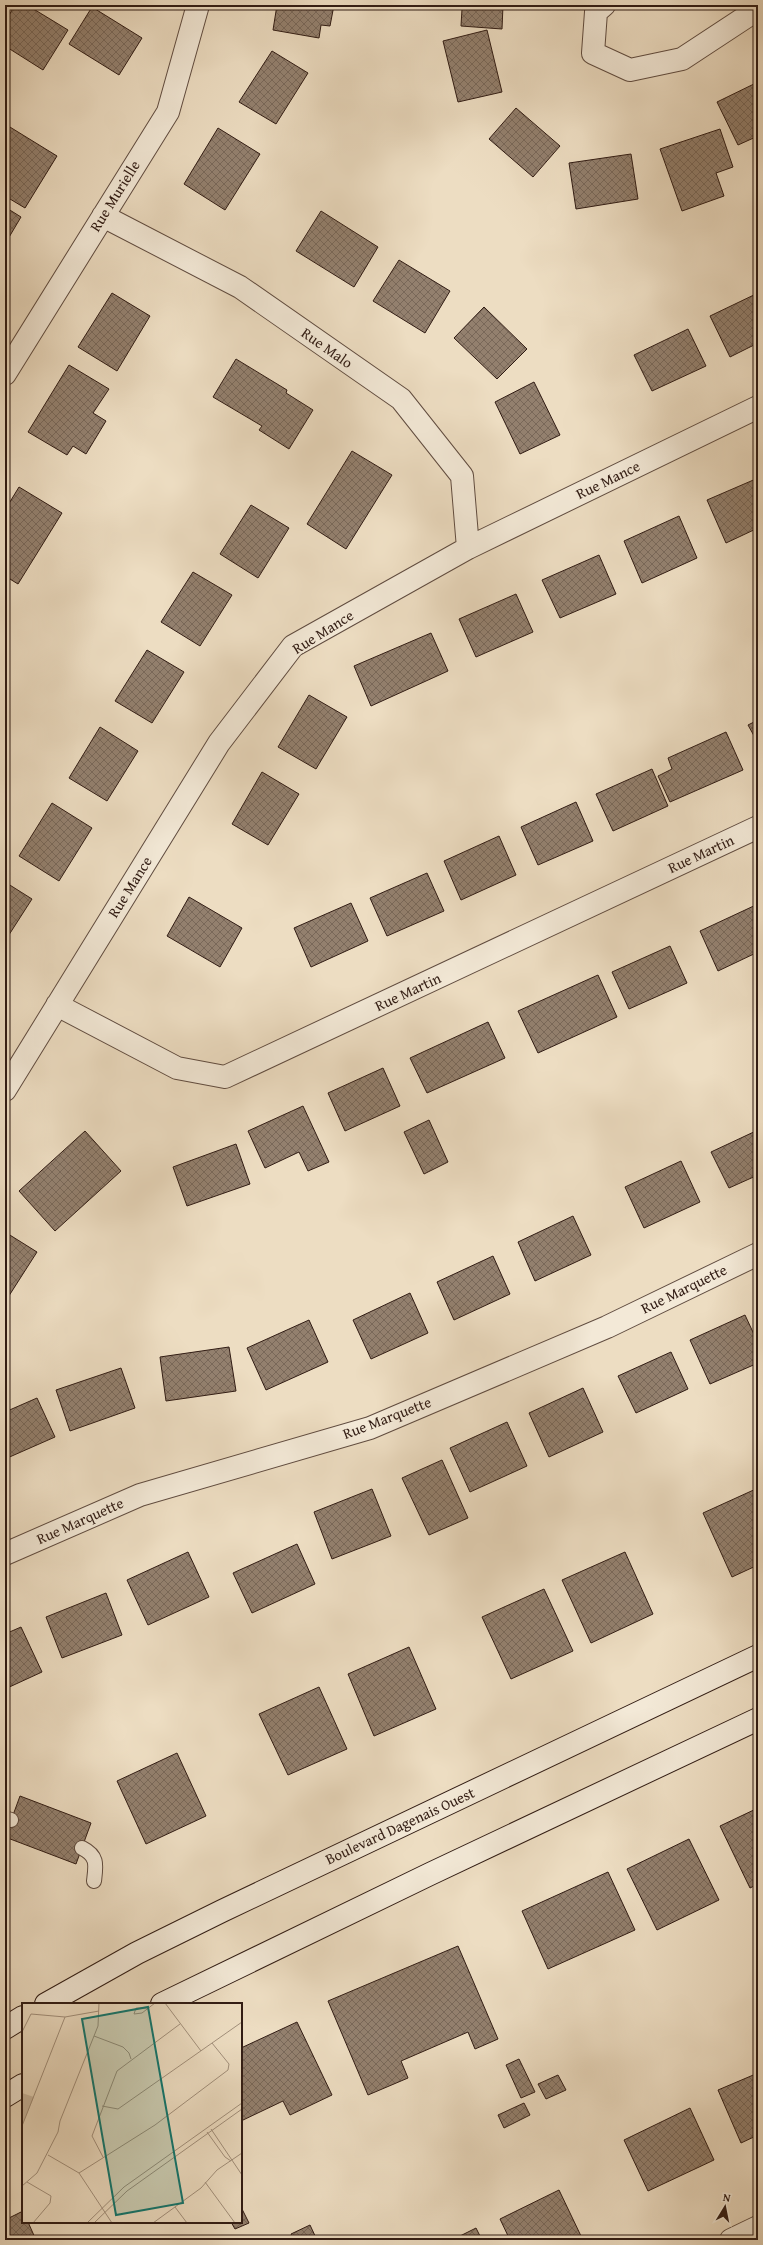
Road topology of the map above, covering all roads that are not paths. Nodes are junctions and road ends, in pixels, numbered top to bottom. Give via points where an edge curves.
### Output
1 (198, 5) edge
2 (604, 5) edge
3 (737, 5) edge
4 (758, 8) edge
5 (103, 216) junction
6 (5, 374) edge
7 (758, 407) edge
8 (468, 548) junction
9 (758, 828) edge
10 (57, 1005) junction
11 (5, 1090) edge
12 (758, 1254) edge
13 (5, 1554) edge
14 (758, 1656) edge
15 (758, 1719) edge
16 (82, 1848) dead end
17 (94, 1882) dead end
18 (48, 2003) edge
19 (164, 2003) edge
20 (22, 2018) edge
21 (5, 2028) edge
22 (22, 2086) edge
23 (5, 2096) edge
24 (758, 2227) edge
25 (731, 2240) edge

1 - 5 street, Rue Murielle via 168,112
2 - 4 street via 596,12 593,53 630,70 682,59
3 - 4 street
5 - 6 street, Rue Murielle
5 - 8 street, Rue Malo via 240,287 401,399 462,476
7 - 8 street, Rue Mance
8 - 10 street, Rue Mance via 293,646 219,743
9 - 10 street, Rue Martin via 225,1077 177,1068
10 - 11 street, Rue Mance
12 - 13 street, Rue Marquette via 607,1327 370,1428 140,1495
14 - 18 street, Boulevard Dagenais Ouest via 222,1911 137,1953
15 - 19 street
16 - 17 lane via 95,1858 97,1863
20 - 21 street
22 - 23 street
24 - 25 street

